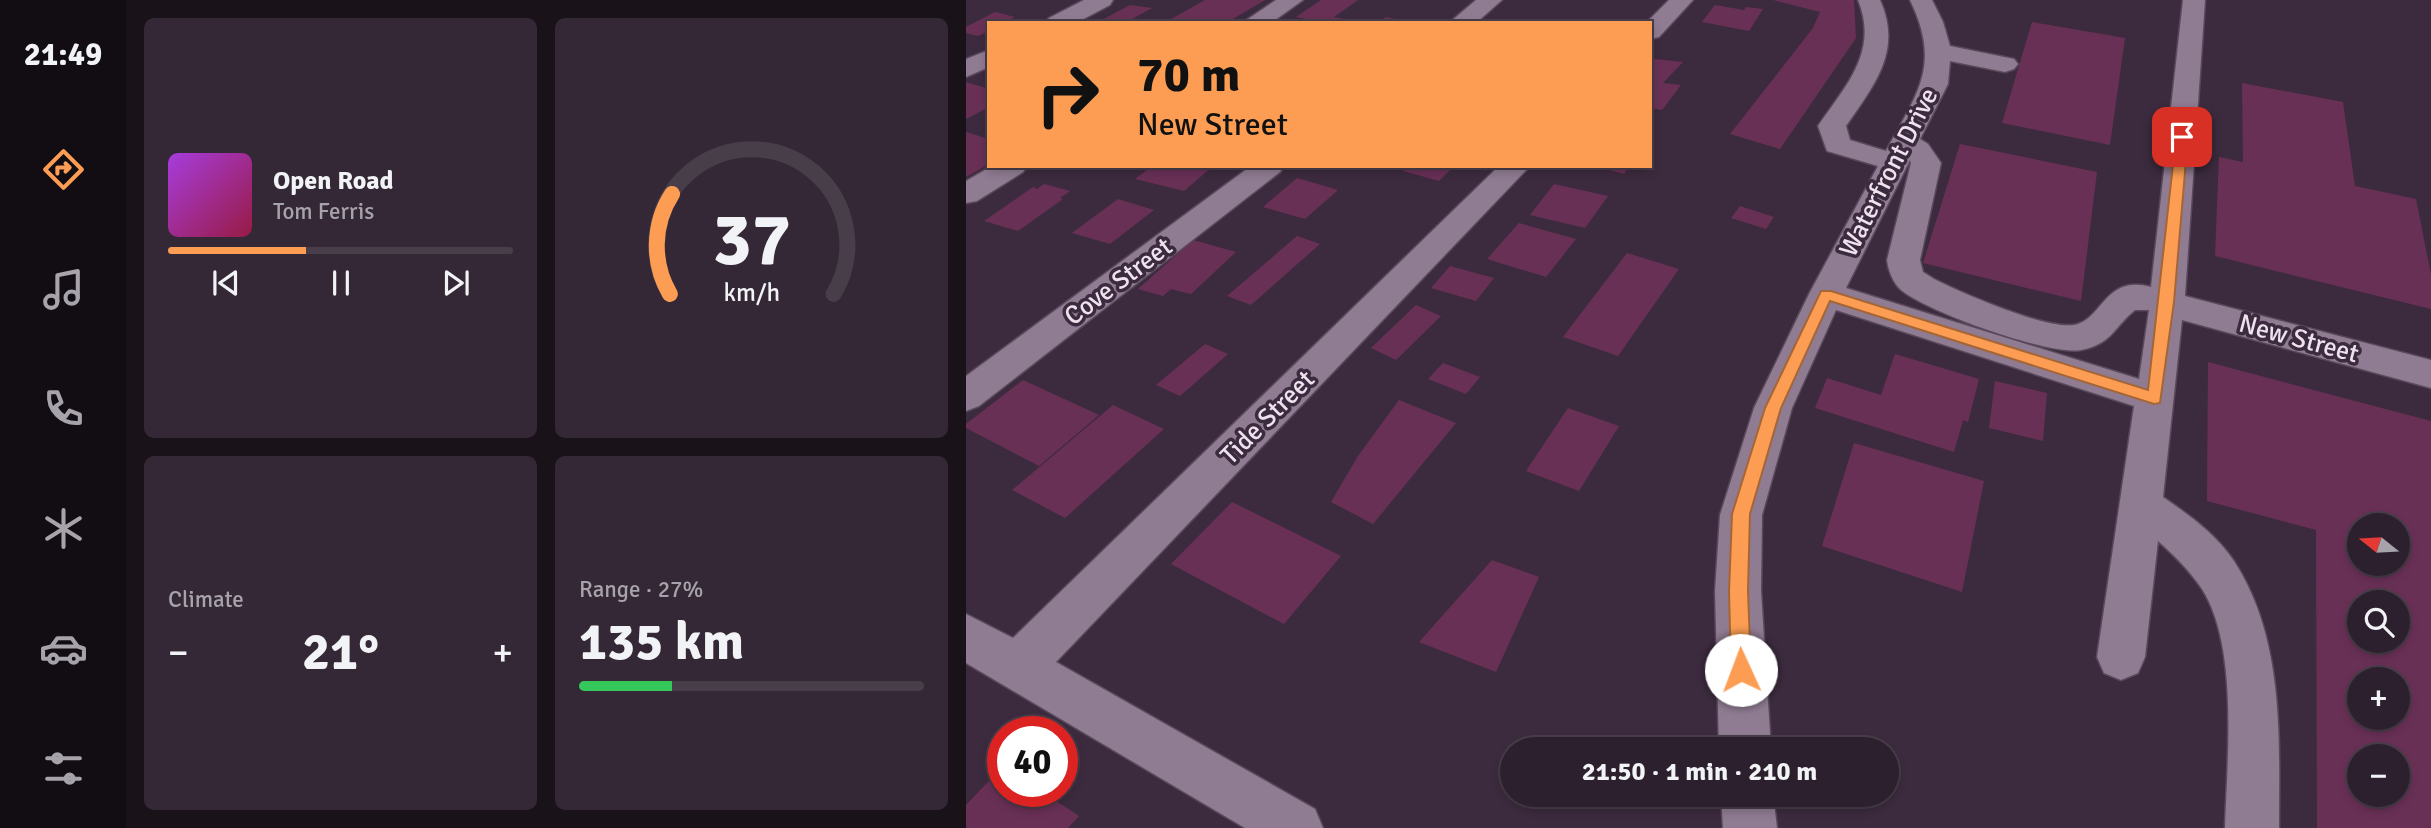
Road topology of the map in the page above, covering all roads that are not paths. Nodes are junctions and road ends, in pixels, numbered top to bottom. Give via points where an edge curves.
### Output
1 (1102, 0) edge
2 (1292, 0) edge
3 (1491, 0) edge
4 (1682, 0) edge
5 (1869, 0) edge
6 (1921, 0) edge
7 (2194, 0) edge
8 (1061, 21) edge
9 (1257, 21) edge
10 (1464, 21) edge
11 (1652, 30) edge
12 (1940, 52) junction
13 (987, 58) edge
14 (2005, 64) dead end
15 (966, 69) edge
16 (1900, 152) junction
17 (1010, 168) edge
18 (1267, 168) edge
19 (1514, 168) edge
20 (966, 194) edge
21 (1826, 294) junction
22 (2167, 302) junction
23 (2431, 374) edge
24 (966, 396) edge
25 (2154, 398) junction
26 (2140, 504) junction
27 (966, 637) edge
28 (2121, 657) dead end
29 (1017, 667) junction
30 (1744, 737) edge
31 (1748, 807) edge
32 (1296, 828) edge
33 (1750, 828) edge
34 (2252, 828) edge

1 - 8 street
2 - 9 street
3 - 10 street
4 - 11 street
5 - 16 street via 1880,33 1875,53 1832,126 1833,134 1837,145 1859,153
6 - 12 street, Waterfront Drive via 1933,22
7 - 22 street
12 - 14 street
12 - 16 street, Waterfront Drive via 1935,84
13 - 15 street
16 - 21 street, Waterfront Drive
16 - 22 street, New Street via 1918,150 1926,163 1902,258 1910,280 1920,286 2030,331 2057,337 2088,335 2119,302 2129,298
17 - 20 street
18 - 24 street, Cove Street
19 - 29 street, Tide Street
21 - 25 street
21 - 30 street, Waterfront Drive via 1773,408 1741,514 1738,591
22 - 23 street, New Street
22 - 25 street
25 - 26 street
26 - 28 street
26 - 34 street via 2196,548 2226,588 2241,629 2252,695
27 - 29 street
29 - 32 street
31 - 33 street

